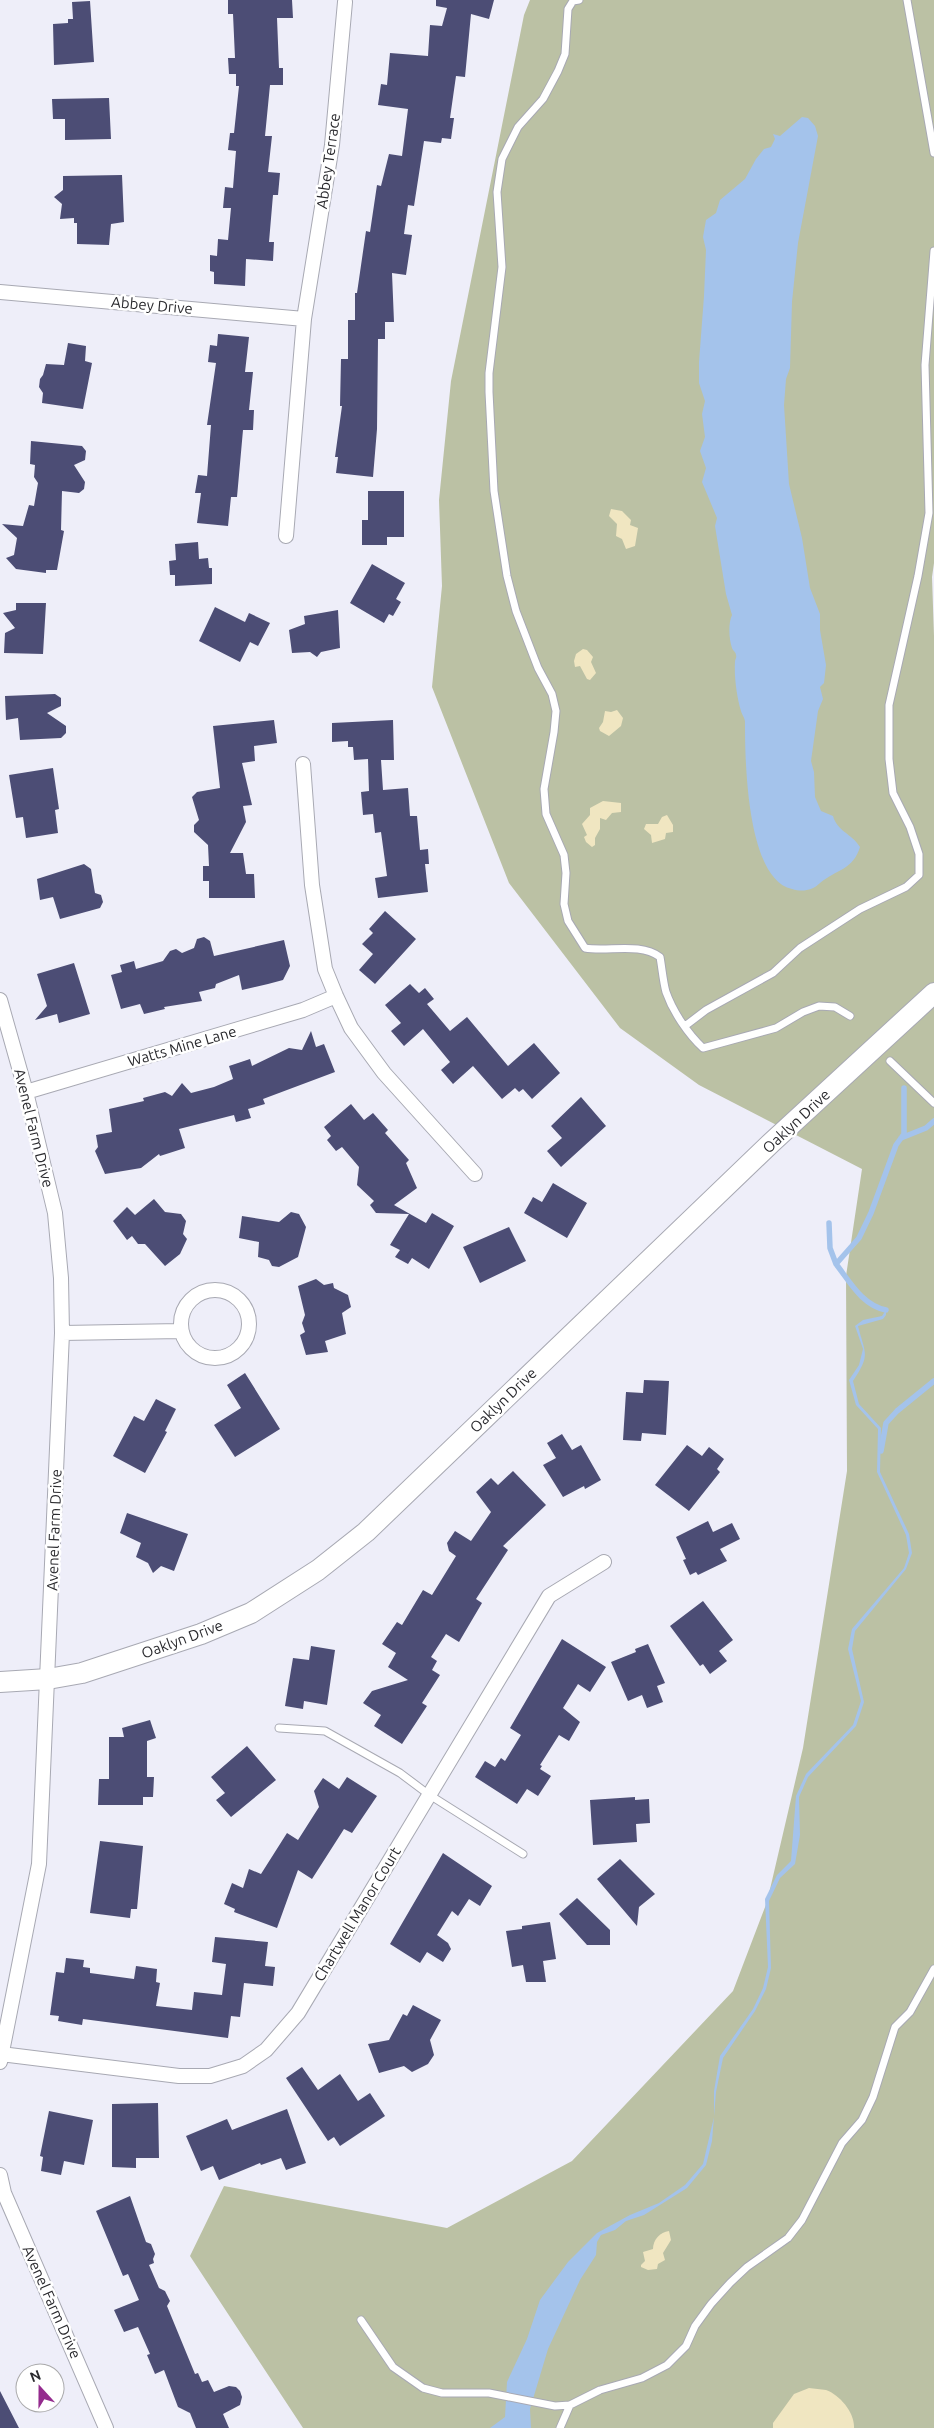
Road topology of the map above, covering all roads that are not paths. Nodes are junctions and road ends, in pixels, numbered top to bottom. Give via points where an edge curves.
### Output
1 (578, 0) edge
2 (907, 0) edge
3 (345, 1) edge
4 (934, 153) edge
5 (934, 251) edge
6 (0, 292) edge
7 (304, 319) junction
8 (286, 536) dead end
9 (303, 764) dead end
10 (934, 993) edge
11 (336, 996) junction
12 (0, 1000) edge
13 (850, 1016) dead end
14 (685, 1026) junction
15 (890, 1061) dead end
16 (26, 1092) junction
17 (934, 1103) edge
18 (475, 1174) dead end
19 (181, 1331) junction
20 (62, 1333) junction
21 (604, 1562) dead end
22 (48, 1679) junction
23 (0, 1682) edge
24 (279, 1728) dead end
25 (428, 1794) junction
26 (523, 1854) dead end
27 (934, 1968) edge
28 (1, 2058) edge
29 (0, 2175) edge
30 (362, 2320) dead end
31 (570, 2405) junction
32 (106, 2428) edge
33 (560, 2428) edge

1 - 14 lane via 573,1 568,9 565,54 558,71 543,99 518,127 502,159 498,176 502,267 489,372 494,491 507,576 516,611 552,694 556,711 544,789 546,814 564,855 564,904 568,922 585,948 652,951 660,957 666,992
2 - 4 lane
3 - 7 street, Abbey Terrace via 332,145
5 - 14 lane via 925,365 929,513 889,705 893,793 919,854 919,875 906,887 860,909 800,948 772,973 706,1010
6 - 7 street, Abbey Drive
7 - 8 street, Abbey Terrace
9 - 11 street via 312,885 325,969
10 - 22 street, Oaklyn Drive via 764,1150 366,1532 318,1570 251,1613 201,1634 82,1673
11 - 16 street, Watts Mine Lane via 303,1010
11 - 18 street via 351,1028 384,1074
12 - 16 street, Avenel Farm Drive
13 - 14 lane via 834,1007 819,1006 776,1028 703,1048
15 - 17 lane
16 - 20 street, Avenel Farm Drive via 55,1213
19 - 19 street via 192,1349 201,1355 222,1358 241,1348 250,1328 249,1316 245,1305 231,1294 214,1289 192,1298 184,1308
19 - 20 street
20 - 22 street, Avenel Farm Drive
21 - 25 street, Chartwell Manor Court via 549,1596
22 - 23 street, Oaklyn Drive
22 - 28 street, Avenel Farm Drive via 39,1864
24 - 25 lane via 325,1731 400,1773
25 - 26 lane
25 - 28 street, Chartwell Manor Court via 298,2013 266,2050 243,2066 210,2076 179,2076
27 - 31 lane via 910,2012 895,2027 873,2097 862,2120 842,2143 802,2220 788,2238 730,2283 711,2304 686,2346 667,2365
29 - 32 street, Avenel Farm Drive via 4,2193
30 - 31 lane via 393,2367 423,2388 442,2393 471,2392 555,2406
31 - 33 lane

